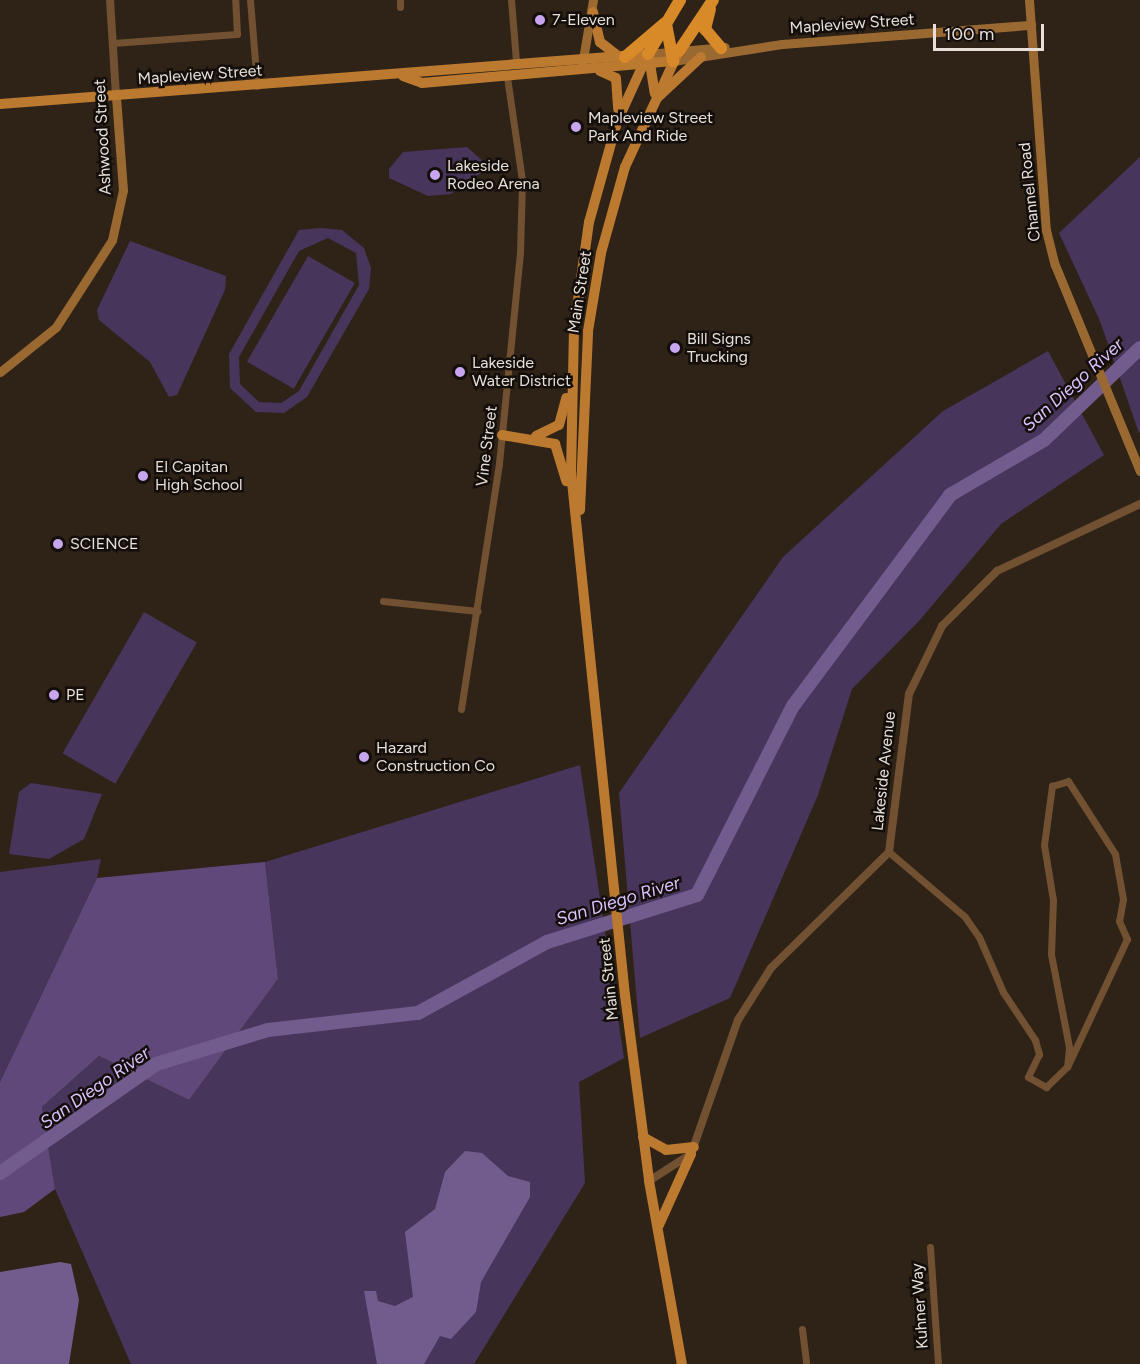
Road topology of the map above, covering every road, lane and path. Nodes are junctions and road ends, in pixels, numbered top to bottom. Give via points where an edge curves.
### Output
1 (110, 0) edge
2 (235, 0) edge
3 (250, 0) edge
4 (511, 0) edge
5 (593, 0) edge
6 (680, 0) edge
7 (713, 0) edge
8 (1029, 0) edge
9 (592, 12) junction
10 (666, 23) junction
11 (1031, 25) junction
12 (113, 43) junction
13 (721, 48) junction
14 (747, 48) junction
15 (674, 55) junction
16 (622, 57) junction
17 (701, 57) junction
18 (583, 59) junction
19 (648, 60) junction
20 (516, 61) junction
21 (592, 69) junction
22 (580, 70) junction
23 (403, 76) junction
24 (507, 77) junction
25 (257, 86) junction
26 (117, 96) junction
27 (654, 99) junction
28 (0, 104) edge
29 (617, 122) junction
30 (0, 372) edge
31 (571, 377) junction
32 (502, 435) junction
33 (533, 437) junction
34 (1140, 471) edge
35 (1140, 504) edge
36 (580, 552) junction
37 (383, 601) dead end
38 (477, 611) junction
39 (461, 709) dead end
40 (889, 852) junction
41 (1067, 1067) junction
42 (643, 1137) junction
43 (692, 1151) junction
44 (650, 1181) junction
45 (658, 1228) junction
46 (930, 1247) dead end
47 (802, 1329) dead end
48 (682, 1364) edge
49 (806, 1364) edge
50 (938, 1364) edge

1 - 12 street, Ashwood Street
2 - 12 street via 237,34
3 - 25 street
4 - 20 street
5 - 9 main road
6 - 10 highway
7 - 13 highway via 705,29
7 - 15 highway
8 - 11 main road, Channel Road
9 - 16 main road via 600,42
9 - 18 main road
10 - 15 highway
10 - 16 highway
10 - 19 highway
11 - 14 main road, Mapleview Street
11 - 34 main road, Channel Road via 1046,230 1082,332
12 - 26 street, Ashwood Street
13 - 14 main road, Mapleview Street
13 - 15 main road, Mapleview Street
14 - 17 main road, Mapleview Street
15 - 17 main road, Mapleview Street
15 - 19 main road, Mapleview Street
15 - 27 main road, Main Street
16 - 18 main road, Mapleview Street
16 - 19 main road, Mapleview Street
17 - 27 main road
18 - 20 main road, Mapleview Street
18 - 22 main road
19 - 21 main road, Mapleview Street
19 - 27 main road
19 - 29 main road, Main Street
20 - 23 main road, Mapleview Street
21 - 22 main road, Mapleview Street
21 - 29 main road via 616,78
22 - 24 main road, Mapleview Street
23 - 24 main road, Mapleview Street via 422,83
23 - 25 main road, Mapleview Street
24 - 32 street, Vine Street via 522,180
25 - 26 main road, Mapleview Street
26 - 28 main road, Mapleview Street
26 - 30 main road, Ashwood Street via 123,190 112,240 56,327
27 - 36 main road, Main Street via 614,202 593,297 581,418
29 - 31 main road, Main Street via 589,222
31 - 33 main road via 559,424
31 - 36 main road, Main Street via 571,472
32 - 33 main road
32 - 38 street, Vine Street
33 - 36 main road via 559,450
35 - 40 street, Lakeside Avenue via 997,571 942,626 909,694
36 - 42 main road, Main Street
37 - 38 street
38 - 39 street, Vine Street
40 - 41 street via 965,917 979,937 1003,992 1035,1040 1039,1054 1028,1077 1034,1084 1053,1084
40 - 43 street, Lakeside Avenue via 787,949 757,988 722,1059
41 - 41 street via 1069,1047 1051,954 1053,900 1044,845 1050,796 1060,780 1068,781 1114,854 1123,899 1119,921 1127,939
42 - 43 main road via 666,1150
42 - 44 main road, Main Street
43 - 44 street
43 - 45 main road
44 - 45 main road, Main Street
45 - 48 main road, Main Street
46 - 50 street, Kuhner Way
47 - 49 street

